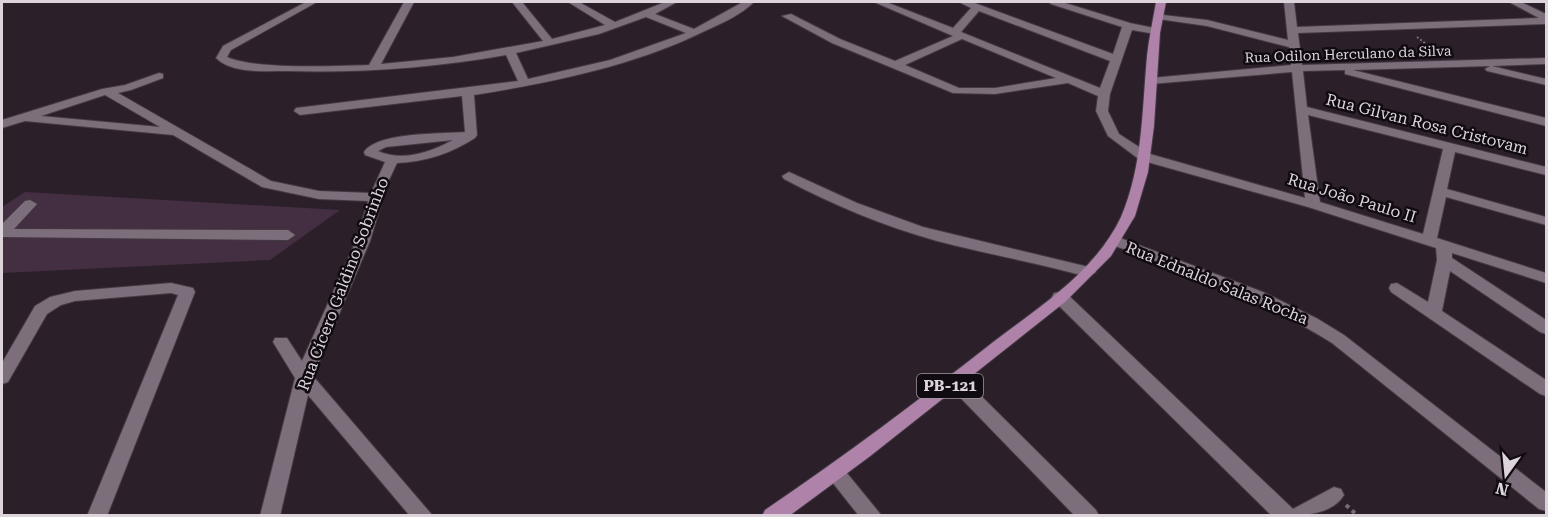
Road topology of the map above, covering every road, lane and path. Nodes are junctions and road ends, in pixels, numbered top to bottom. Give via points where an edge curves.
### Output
1 (312, 2) edge
2 (409, 2) edge
3 (517, 2) edge
4 (573, 2) edge
5 (672, 2) edge
6 (749, 2) edge
7 (879, 2) edge
8 (964, 2) edge
9 (1054, 2) edge
10 (1161, 2) edge
11 (1289, 2) edge
12 (1514, 2) edge
13 (979, 5) edge
14 (647, 15) junction
15 (787, 16) dead end
16 (1158, 16) junction
17 (1546, 20) edge
18 (614, 26) junction
19 (1128, 26) junction
20 (1401, 26) junction
21 (1294, 30) junction
22 (1155, 31) junction
23 (694, 32) junction
24 (959, 34) junction
25 (550, 43) junction
26 (1294, 45) junction
27 (510, 52) junction
28 (1115, 59) junction
29 (1546, 61) edge
30 (1472, 64) junction
31 (1455, 65) junction
32 (894, 66) junction
33 (1330, 67) junction
34 (373, 68) junction
35 (1297, 68) junction
36 (159, 75) dead end
37 (1066, 80) junction
38 (1151, 81) junction
39 (524, 82) junction
40 (1546, 82) edge
41 (106, 91) junction
42 (468, 92) junction
43 (1104, 94) junction
44 (1300, 109) junction
45 (300, 111) dead end
46 (22, 118) junction
47 (1546, 122) edge
48 (2, 124) edge
49 (177, 132) junction
50 (471, 135) junction
51 (1449, 146) junction
52 (1145, 157) junction
53 (393, 159) junction
54 (1546, 171) edge
55 (789, 176) dead end
56 (1441, 191) junction
57 (375, 197) junction
58 (30, 204) dead end
59 (1313, 204) junction
60 (1546, 221) edge
61 (2, 233) edge
62 (288, 235) dead end
63 (1115, 241) junction
64 (1439, 248) junction
65 (1088, 272) junction
66 (1546, 278) edge
67 (1397, 288) dead end
68 (1060, 297) junction
69 (1434, 313) junction
70 (1546, 328) edge
71 (281, 342) dead end
72 (2, 376) edge
73 (304, 378) junction
74 (956, 382) junction
75 (1546, 389) edge
76 (835, 473) junction
77 (1334, 495) dead end
78 (1546, 503) edge
79 (97, 516) edge
80 (270, 516) edge
81 (423, 516) edge
82 (772, 516) edge
83 (872, 516) edge
84 (1089, 516) edge
85 (1286, 516) edge
86 (1299, 516) edge

1 - 34 street via 227,48 221,57 237,63 279,67
2 - 34 street
3 - 25 street
4 - 18 street
5 - 14 street
6 - 23 street
7 - 24 street
8 - 13 street
9 - 19 street
10 - 16 main road, PB-121
11 - 21 street
12 - 17 street
13 - 24 street
13 - 28 street
14 - 18 street
14 - 23 street
15 - 32 street
16 - 22 main road, PB-121
16 - 26 street via 1207,23
17 - 20 street
18 - 25 street
19 - 22 street
19 - 28 street
20 - 21 street
20 - 31 path
21 - 26 street
22 - 38 main road, PB-121
23 - 39 street via 590,69
24 - 32 street
24 - 37 street
25 - 27 street
26 - 35 street
27 - 34 street
27 - 39 street
28 - 43 street
29 - 30 street, Rua Odilon Herculano da Silva
30 - 31 street, Rua Odilon Herculano da Silva
30 - 40 street
31 - 33 street, Rua Odilon Herculano da Silva
32 - 37 street via 946,88 967,92
33 - 35 street, Rua Odilon Herculano da Silva
33 - 47 street
35 - 38 street, Rua Odilon Herculano da Silva
35 - 44 street
36 - 41 street via 127,88
37 - 43 street
38 - 52 main road, PB-121
39 - 42 street
41 - 46 street
41 - 49 street
42 - 45 street
42 - 50 street
43 - 52 street, Rua João Paulo II via 1102,111 1114,136
44 - 51 street, Rua Gilvan Rosa Cristovam
44 - 59 street
46 - 48 street
46 - 49 street
49 - 57 street via 267,184 319,195
50 - 53 street via 435,154
50 - 53 street via 382,143 370,151
51 - 54 street, Rua Gilvan Rosa Cristovam
51 - 56 street
52 - 59 street, Rua João Paulo II
52 - 63 main road, PB-121 via 1129,215
53 - 57 street, Rua Cícero Galdino Sobrinho
55 - 65 street via 829,198 902,225
56 - 60 street
56 - 64 street
57 - 73 street, Rua Cícero Galdino Sobrinho via 363,241
58 - 61 street
59 - 64 street, Rua João Paulo II
61 - 62 street
63 - 65 main road, PB-121
63 - 78 street, Rua Ednaldo Salas Rocha via 1256,296 1313,323
64 - 66 street, Rua João Paulo II
64 - 69 street
64 - 70 street
65 - 68 main road, PB-121
67 - 69 street
68 - 74 main road, PB-121
68 - 85 street
69 - 75 street
71 - 73 street
72 - 79 street via 41,310 56,301 171,288 188,294
73 - 80 street, Rua Cícero Galdino Sobrinho
73 - 81 street
74 - 76 main road, PB-121
74 - 84 street
76 - 82 main road, PB-121
76 - 83 street
77 - 86 street

